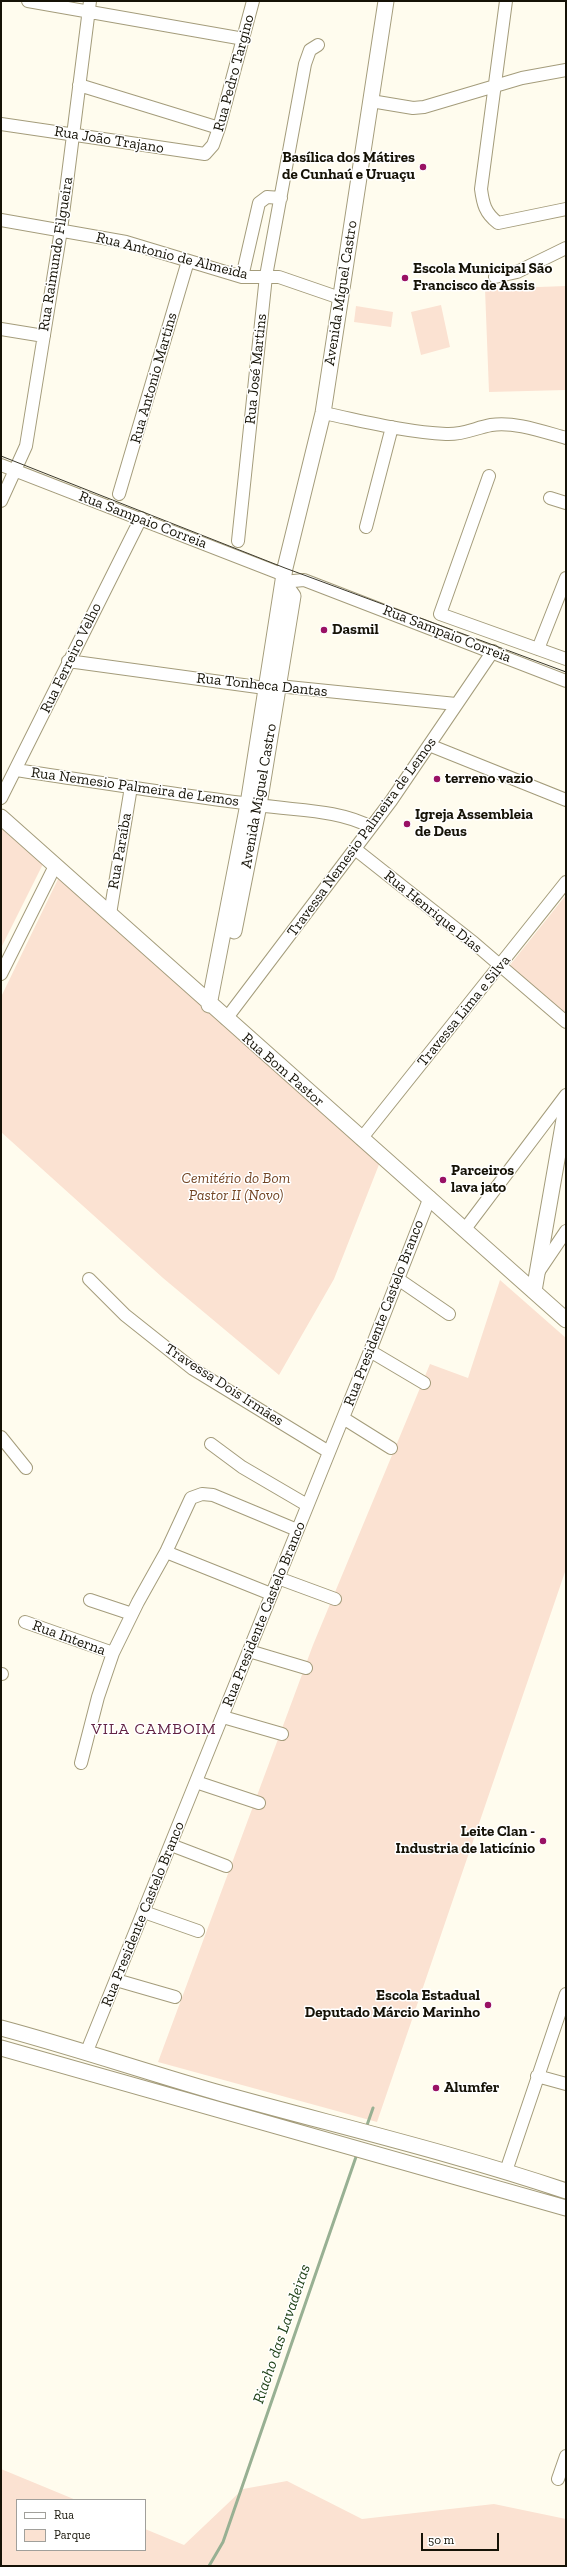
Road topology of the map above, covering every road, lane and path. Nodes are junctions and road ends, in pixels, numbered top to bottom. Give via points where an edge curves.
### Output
1 (28, 1) edge
2 (254, 1) edge
3 (386, 1) edge
4 (506, 1) edge
5 (90, 6) edge
6 (244, 39) junction
7 (318, 45) dead end
8 (566, 70) edge
9 (80, 85) junction
10 (494, 86) junction
11 (371, 101) junction
12 (1, 124) edge
13 (219, 128) junction
14 (74, 135) junction
15 (213, 145) joint
16 (281, 198) junction
17 (566, 209) edge
18 (1, 220) edge
19 (61, 230) junction
20 (566, 248) edge
21 (188, 261) junction
22 (266, 276) junction
23 (495, 277) dead end
24 (242, 278) junction
25 (340, 298) junction
26 (1, 330) edge
27 (44, 336) junction
28 (323, 413) junction
29 (392, 427) junction
30 (566, 438) edge
31 (1, 465) edge
32 (15, 471) junction
33 (490, 476) dead end
34 (119, 494) dead end
35 (550, 498) dead end
36 (1, 502) edge
37 (566, 503) edge
38 (141, 518) junction
39 (366, 527) dead end
40 (238, 541) dead end
41 (284, 578) junction
42 (566, 578) edge
43 (304, 580) junction
44 (287, 601) junction
45 (538, 649) junction
46 (492, 651) junction
47 (566, 659) edge
48 (68, 661) junction
49 (566, 681) edge
50 (271, 687) junction
51 (456, 704) junction
52 (429, 745) junction
53 (16, 770) junction
54 (131, 787) junction
55 (1, 798) edge
56 (566, 800) edge
57 (253, 805) junction
58 (1, 817) edge
59 (371, 827) junction
60 (355, 849) junction
61 (55, 866) junction
62 (566, 882) edge
63 (110, 914) junction
64 (500, 967) junction
65 (1, 974) edge
66 (218, 1012) junction
67 (566, 1022) edge
68 (566, 1096) edge
69 (566, 1108) edge
70 (361, 1139) junction
71 (430, 1197) junction
72 (465, 1229) junction
73 (566, 1231) edge
74 (538, 1271) junction
75 (89, 1279) dead end
76 (398, 1280) junction
77 (534, 1291) junction
78 (448, 1314) dead end
79 (566, 1320) edge
80 (370, 1351) junction
81 (424, 1383) dead end
82 (343, 1418) junction
83 (1, 1437) edge
84 (211, 1444) dead end
85 (391, 1448) dead end
86 (329, 1452) junction
87 (26, 1468) dead end
88 (308, 1505) junction
89 (297, 1530) junction
90 (166, 1552) junction
91 (278, 1578) junction
92 (271, 1594) junction
93 (335, 1599) dead end
94 (90, 1600) dead end
95 (132, 1614) junction
96 (24, 1622) dead end
97 (249, 1651) junction
98 (113, 1654) junction
99 (306, 1668) dead end
100 (222, 1717) junction
101 (282, 1734) dead end
102 (81, 1763) dead end
103 (196, 1782) junction
104 (259, 1803) dead end
105 (171, 1845) junction
106 (226, 1866) dead end
107 (144, 1912) junction
108 (198, 1931) dead end
109 (116, 1980) junction
110 (566, 1994) edge
111 (175, 1997) dead end
112 (1, 2028) edge
113 (1, 2048) edge
114 (87, 2051) junction
115 (537, 2076) junction
116 (566, 2084) edge
117 (506, 2171) junction
118 (566, 2191) edge
119 (566, 2208) edge
120 (566, 2456) edge
121 (558, 2479) dead end

1 - 5 street
2 - 6 street, Rua Pedro Targino
3 - 11 main road, Avenida Miguel Castro
4 - 10 street
5 - 6 street
5 - 9 street, Rua Raimundo Filgueira
6 - 13 street, Rua Pedro Targino
7 - 16 street, Rua José Martins via 313,46 307,55
8 - 10 street via 546,72
9 - 13 street
9 - 14 street, Rua Raimundo Filgueira
10 - 11 street via 424,107 413,108
10 - 17 street via 481,189 484,207 498,223
11 - 25 main road, Avenida Miguel Castro
12 - 14 street, Rua João Trajano
13 - 15 street, Rua Pedro Targino
14 - 15 street, Rua João Trajano via 191,153 205,154
14 - 19 street, Rua Raimundo Filgueira
16 - 22 street, Rua José Martins
16 - 24 street via 267,197 259,203
18 - 19 street, Rua Antonio de Almeida
19 - 21 street, Rua Antonio de Almeida via 126,242
19 - 27 street, Rua Raimundo Filgueira
20 - 23 street via 517,272
21 - 24 street, Rua Antonio de Almeida
21 - 34 street, Rua Antonio Martins
22 - 24 street, Rua Antonio de Almeida
22 - 25 street, Rua Antonio de Almeida via 279,277
22 - 40 street, Rua José Martins
25 - 28 main road, Avenida Miguel Castro
26 - 27 street
27 - 32 street, Rua Raimundo Filgueira via 26,446
28 - 29 street
28 - 41 main road, Avenida Miguel Castro
29 - 30 street via 457,435 491,425 506,425
29 - 39 street
31 - 32 street, Rua Sampaio Correia
32 - 36 street, Rua Raimundo Filgueira
32 - 38 street, Rua Sampaio Correia
33 - 45 street, Rua Sampaio Correia via 440,614
35 - 37 street
38 - 41 street, Rua Sampaio Correia
38 - 48 street, Rua Ferreiro Velho
41 - 43 street, Rua Sampaio Correia
41 - 44 main road
42 - 45 street
43 - 44 street via 297,584
43 - 46 street, Rua Sampaio Correia
44 - 50 main road, Avenida Miguel Castro
45 - 47 street, Rua Sampaio Correia
46 - 49 street, Rua Sampaio Correia
46 - 51 street, Travessa Nemesio Palmeira de Lemos
48 - 50 street, Rua Tonheca Dantas
48 - 53 street, Rua Ferreiro Velho
50 - 51 street, Rua Tonheca Dantas
50 - 57 main road, Avenida Miguel Castro
51 - 52 street, Travessa Nemesio Palmeira de Lemos
52 - 56 street
52 - 59 street, Travessa Nemesio Palmeira de Lemos
53 - 54 street, Rua Nemesio Palmeira de Lemos
53 - 55 street, Rua Ferreiro Velho
54 - 57 street, Rua Nemesio Palmeira de Lemos
54 - 63 street, Rua Paraíba
57 - 59 street, Rua Nemesio Palmeira de Lemos via 321,812 349,818
57 - 66 main road, Avenida Miguel Castro via 222,966
58 - 61 main road, Rua Bom Pastor
59 - 60 street, Travessa Nemesio Palmeira de Lemos
60 - 64 street, Rua Henrique Dias
60 - 66 street, Travessa Nemesio Palmeira de Lemos
61 - 63 main road, Rua Bom Pastor
61 - 65 street
62 - 64 street, Travessa Lima e Silva
63 - 66 main road, Rua Bom Pastor
64 - 67 street, Rua Henrique Dias
64 - 70 street, Travessa Lima e Silva
66 - 70 main road, Rua Bom Pastor
68 - 72 street
69 - 74 main road
70 - 71 main road, Rua Bom Pastor
71 - 72 main road, Rua Bom Pastor
71 - 76 street, Rua Presidente Castelo Branco
72 - 77 main road, Rua Bom Pastor
73 - 74 street
74 - 77 main road
75 - 86 street, Travessa Dois Irmães via 125,1314 193,1369
76 - 78 street
76 - 80 street, Rua Presidente Castelo Branco
77 - 79 main road, Rua Bom Pastor
80 - 81 street
80 - 82 street, Rua Presidente Castelo Branco
82 - 85 street
82 - 86 street, Rua Presidente Castelo Branco
83 - 87 street
84 - 88 street via 242,1467
86 - 88 street, Rua Presidente Castelo Branco
88 - 89 street, Rua Presidente Castelo Branco
89 - 90 street via 213,1495 202,1494 191,1498 187,1504
89 - 91 street, Rua Presidente Castelo Branco
90 - 92 street
90 - 95 street
91 - 92 street, Rua Presidente Castelo Branco
91 - 93 street
92 - 97 street, Rua Presidente Castelo Branco
94 - 95 street
95 - 98 street
96 - 98 street, Rua Interna
97 - 99 street
97 - 100 street, Rua Presidente Castelo Branco
98 - 102 street via 98,1697
100 - 101 street
100 - 103 street, Rua Presidente Castelo Branco
103 - 104 street
103 - 105 street, Rua Presidente Castelo Branco
105 - 106 street
105 - 107 street, Rua Presidente Castelo Branco
107 - 108 street
107 - 109 street, Rua Presidente Castelo Branco
109 - 111 street
109 - 114 street, Rua Presidente Castelo Branco
110 - 115 street
112 - 114 main road
113 - 119 main road
114 - 117 main road via 224,2094
115 - 116 street
115 - 117 street
117 - 118 main road
120 - 121 street

